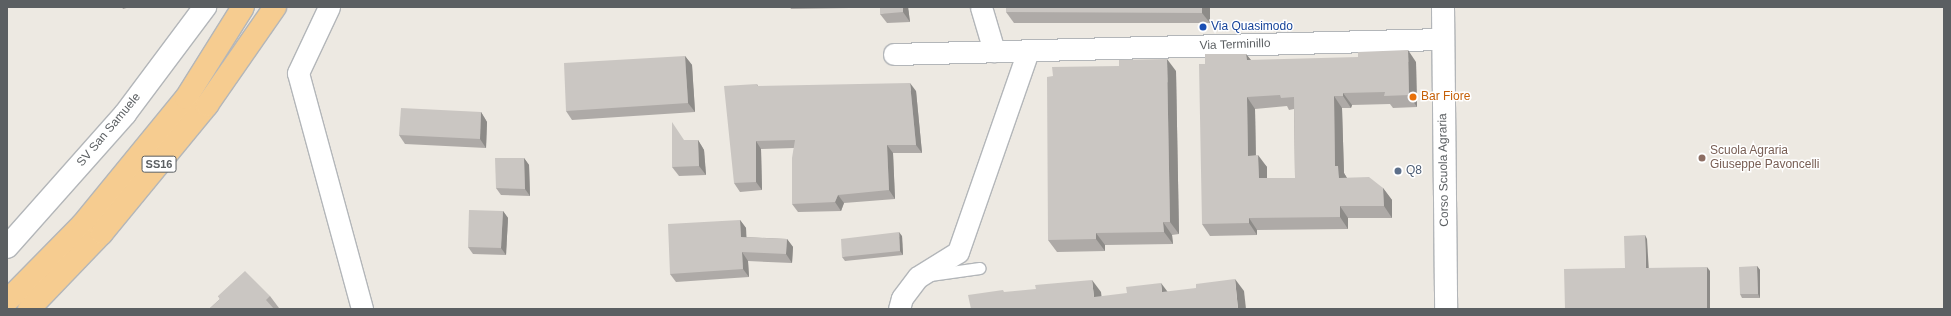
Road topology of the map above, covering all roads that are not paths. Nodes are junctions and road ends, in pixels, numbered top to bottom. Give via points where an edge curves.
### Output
1 (205, 7) edge
2 (243, 7) edge
3 (275, 7) edge
4 (330, 7) edge
5 (981, 7) edge
6 (1442, 7) edge
7 (1443, 39) junction
8 (1028, 51) junction
9 (994, 52) junction
10 (894, 54) dead end
11 (7, 248) edge
12 (980, 268) dead end
13 (918, 277) junction
14 (7, 301) edge
15 (29, 309) edge
16 (362, 309) edge
17 (899, 309) edge
18 (1446, 309) edge

1 - 11 street, SV San Samuele via 125,114
2 - 14 highway, SS16 via 186,98 82,224
3 - 15 highway, SS16 via 207,105 102,233
4 - 16 street via 298,74
5 - 9 street
6 - 7 street, Corso Scuola Agraria
7 - 8 street, Via Terminillo
7 - 18 street, Corso Scuola Agraria
8 - 9 street, Via Terminillo
8 - 13 street via 958,252
9 - 10 street, Via Terminillo
12 - 13 lane
13 - 17 street via 902,298

